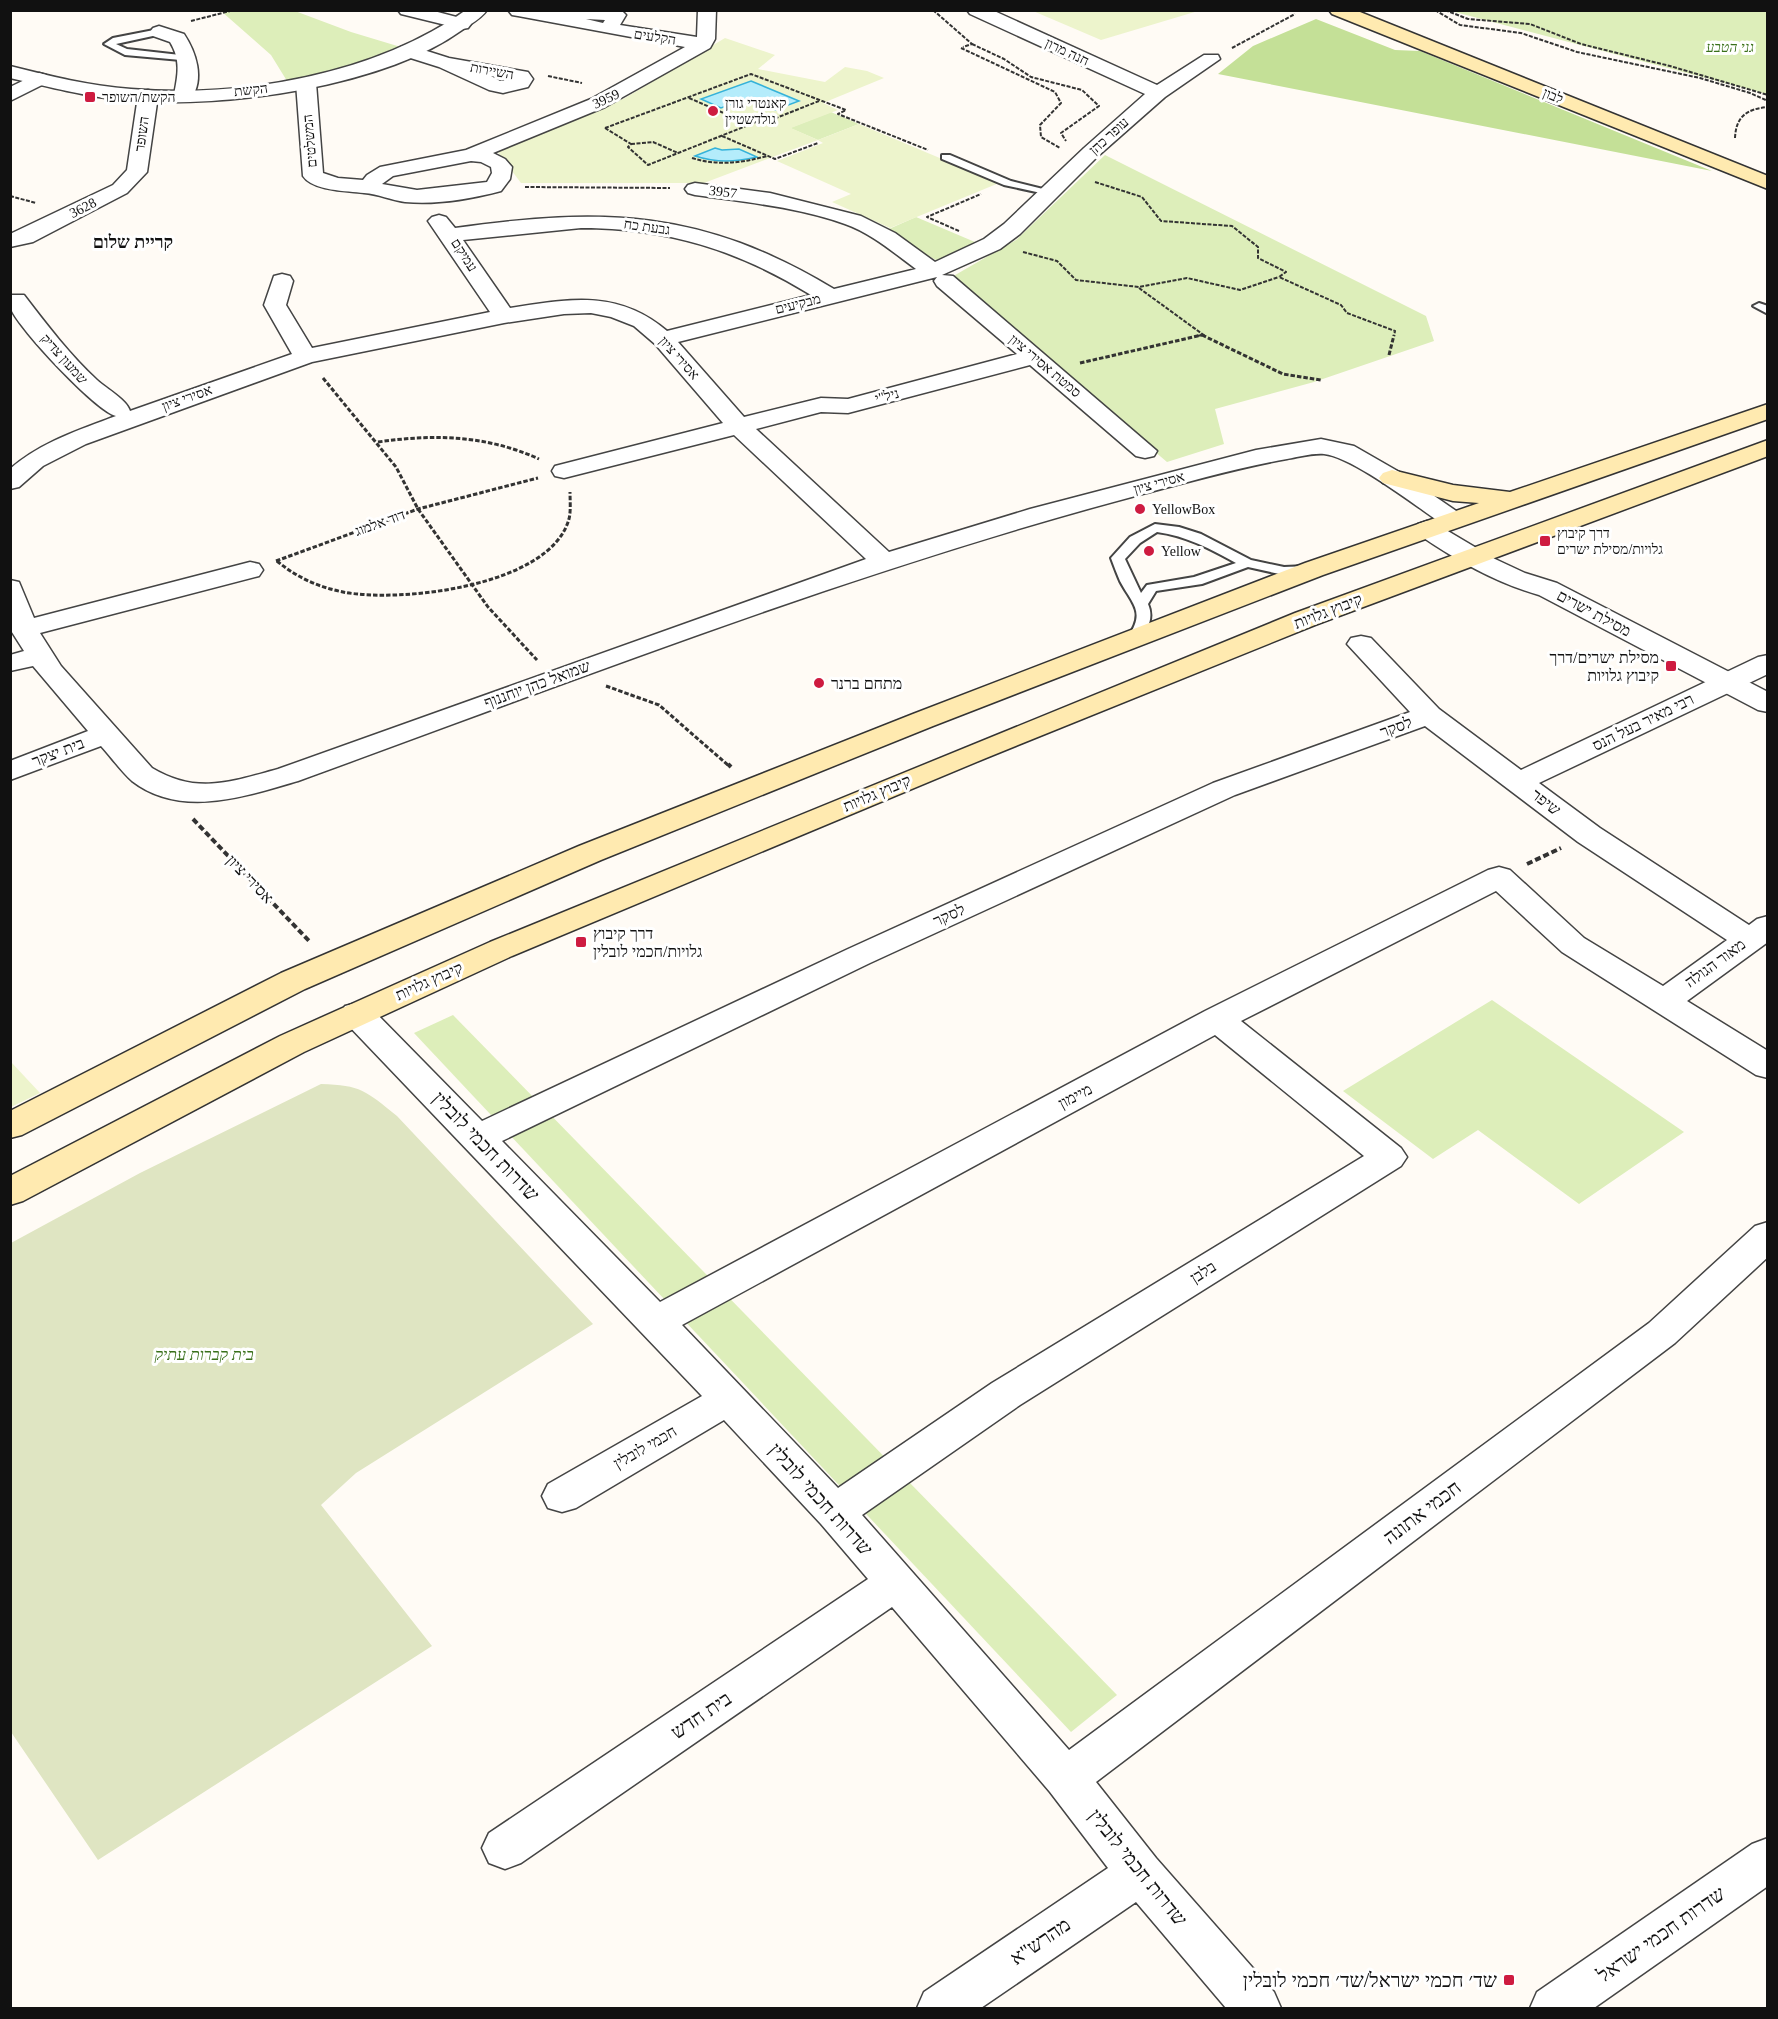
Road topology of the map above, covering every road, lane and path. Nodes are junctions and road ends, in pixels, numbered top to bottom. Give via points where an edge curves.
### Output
1 (407, 10) edge
2 (478, 10) edge
3 (518, 10) edge
4 (707, 10) edge
5 (940, 10) edge
6 (976, 10) edge
7 (1338, 10) edge
8 (1435, 10) edge
9 (1445, 10) edge
10 (934, 11) edge
11 (1295, 14) dead end
12 (462, 24) junction
13 (159, 32) joint
14 (703, 44) junction
15 (972, 44) junction
16 (408, 51) junction
17 (189, 58) junction
18 (1211, 59) joint
19 (10, 72) edge
20 (521, 76) joint
21 (39, 79) junction
22 (306, 84) junction
23 (622, 92) junction
24 (12, 93) edge
25 (1158, 93) junction
26 (184, 95) junction
27 (1767, 95) edge
28 (148, 96) junction
29 (688, 98) junction
30 (820, 101) junction
31 (1767, 101) edge
32 (1767, 106) edge
33 (750, 124) junction
34 (721, 135) junction
35 (1735, 138) dead end
36 (818, 143) dead end
37 (631, 144) junction
38 (1091, 152) junction
39 (678, 153) junction
40 (471, 155) junction
41 (768, 156) junction
42 (692, 158) dead end
43 (946, 158) joint
44 (137, 172) joint
45 (1070, 172) junction
46 (1008, 183) junction
47 (1767, 183) edge
48 (494, 186) junction
49 (370, 187) junction
50 (695, 189) joint
51 (1050, 192) junction
52 (420, 198) junction
53 (451, 235) junction
54 (18, 239) edge
55 (992, 244) junction
56 (939, 276) junction
57 (1279, 277) junction
58 (282, 281) dead end
59 (1139, 287) junction
60 (829, 296) junction
61 (16, 300) dead end
62 (504, 316) junction
63 (1203, 335) junction
64 (663, 339) junction
65 (1389, 355) dead end
66 (1034, 357) junction
67 (296, 360) junction
68 (1321, 380) dead end
69 (119, 410) junction
70 (1767, 411) edge
71 (739, 426) junction
72 (378, 442) junction
73 (1767, 447) edge
74 (1145, 451) dead end
75 (1298, 451) junction
76 (10, 461) edge
77 (561, 472) junction
78 (1392, 478) junction
79 (10, 482) edge
80 (1522, 496) junction
81 (418, 509) junction
82 (1440, 524) junction
83 (1483, 552) junction
84 (277, 561) junction
85 (884, 562) junction
86 (1247, 563) junction
87 (1314, 569) junction
88 (250, 570) joint
89 (473, 585) junction
90 (10, 588) edge
91 (1142, 602) junction
92 (24, 629) junction
93 (1134, 637) junction
94 (1361, 644) dead end
95 (40, 656) junction
96 (10, 663) edge
97 (1767, 663) edge
98 (563, 675) junction
99 (1728, 683) junction
100 (1767, 704) edge
101 (1429, 715) junction
102 (106, 734) junction
103 (10, 771) edge
104 (1518, 782) junction
105 (754, 788) junction
106 (187, 794) junction
107 (1589, 835) junction
108 (1499, 877) junction
109 (1758, 932) edge
110 (313, 945) dead end
111 (1663, 1002) junction
112 (357, 1014) junction
113 (1217, 1019) junction
114 (1767, 1067) edge
115 (10, 1126) edge
116 (479, 1139) junction
117 (10, 1192) edge
118 (1767, 1235) edge
119 (656, 1322) junction
120 (728, 1399) junction
121 (562, 1496) dead end
122 (835, 1512) junction
123 (896, 1582) junction
124 (1066, 1778) junction
125 (505, 1848) dead end
126 (1767, 1859) edge
127 (1140, 1873) junction
128 (941, 2008) edge
129 (1257, 2008) edge
130 (1554, 2008) edge

1 - 12 street
2 - 12 street, הקשת
3 - 14 street, הקלעים via 616,15 608,29
4 - 14 street
5 - 10 path
6 - 25 street, חנה מרון
7 - 47 main road, לבון
8 - 31 path via 1460,25 1521,33 1577,52 1700,78
9 - 27 path via 1468,20 1530,24 1581,44
10 - 15 path
11 - 18 path
12 - 16 street, הקשת
13 - 17 street via 177,38
13 - 17 lane via 108,44 125,52
14 - 23 street, 3959
15 - 38 path via 1031,76 1082,90 1099,106 1061,133 1071,147
15 - 45 path via 961,48 1055,92 1061,103 1040,125 1041,137 1063,149 1040,165
16 - 20 street, השיירות via 503,87 521,83
16 - 22 street, הקשת
17 - 26 street
18 - 25 street, עופר כהן
19 - 21 street, הקשת
20 - 23 path via 538,74
21 - 24 street
21 - 28 street, הקשת
22 - 26 street, הקשת
22 - 49 street, המשלטים via 313,176 335,184
23 - 40 street, 3959
25 - 38 street, עופר כהן
26 - 28 street, הקשת
28 - 44 street, השופר
29 - 30 path via 751,74
29 - 33 path
29 - 37 path via 605,128
30 - 33 path via 766,122
30 - 43 path via 846,110 838,114
32 - 35 path via 1740,116 1735,124
33 - 34 path
34 - 39 path
34 - 41 path
36 - 41 path via 775,159
37 - 39 path via 653,142
37 - 39 path via 628,147 648,165
38 - 45 street, עופר כהן
40 - 48 street via 492,158 500,165 504,171 502,178
40 - 49 street, 3959 via 387,171 374,179
41 - 42 path via 727,164
43 - 46 lane
44 - 54 street, 3628 via 120,189
45 - 51 street, עופר כהן
45 - 57 path via 1143,197 1161,221 1232,226 1258,247 1258,258 1286,272
46 - 51 lane
46 - 55 path via 927,218
48 - 50 path, 3957
48 - 52 street
49 - 52 street
50 - 56 street, 3957 via 770,199 854,220 887,238
51 - 55 street, עופר כהן
52 - 53 street, עמיקם
53 - 60 street, גבעת כח via 553,224 626,223 695,235 769,261
53 - 62 street, עמיקם
55 - 56 street, עופר כהן
55 - 59 path via 1057,261 1076,280
56 - 60 street, מבקיעים
56 - 66 street, סמטת אסירי ציון
57 - 59 path via 1240,290 1187,278
57 - 65 path via 1341,304 1347,313 1395,331
58 - 67 street via 275,305
59 - 63 path
60 - 64 street, מבקיעים
61 - 69 street, שמעון צדיק via 50,346 100,397
62 - 64 street, אסירי ציון via 591,306 617,310 642,321
62 - 67 street, אסירי ציון
63 - 66 path via 1081,363
63 - 68 path via 1283,374
64 - 71 street, אסירי ציון
66 - 71 street, ניל"י via 848,406 821,405
66 - 74 street, סמטת אסירי ציון
67 - 69 street via 192,383
67 - 72 path
67 - 79 street, אסירי ציון via 68,443 34,461
69 - 76 street via 48,439
70 - 80 main road
71 - 77 street
71 - 85 street, אסירי ציון
72 - 77 path via 447,436 490,441 527,452
72 - 81 path
73 - 83 main road, קיבוץ גלויות
75 - 78 street, אסירי ציון via 1333,447
75 - 82 street via 1339,468
75 - 85 street, אסירי ציון via 1256,458 1039,514
77 - 81 path, דוד אלמוג
77 - 89 path via 572,503 561,534 527,564
78 - 80 main road via 1472,496
78 - 82 street, אסירי ציון
80 - 82 main road
81 - 84 path, דוד אלמוג
81 - 89 path
82 - 83 street, מסילת ישרים
82 - 87 main road
83 - 99 street, מסילת ישרים via 1531,585 1548,589
83 - 112 main road, קיבוץ גלויות via 976,752 501,949
84 - 88 path, דוד אלמוג
84 - 89 path via 315,584 358,594 409,596
85 - 98 street, שמואל כהן יוחננוף
86 - 87 lane via 1284,570
86 - 91 lane via 1197,581 1152,588
86 - 91 lane via 1196,537 1155,528 1135,540 1118,558
87 - 93 main road
88 - 92 street
89 - 98 path via 488,607
90 - 92 street
91 - 93 lane via 1145,619
92 - 95 street
93 - 105 main road
94 - 101 street, שיפר
95 - 96 street
95 - 102 street
97 - 99 street, רבי מאיר בעל הנס
98 - 105 path via 575,675 659,705
98 - 106 street, שמואל כהן יוחננוף via 288,775
99 - 100 street, מסילת ישרים
99 - 104 street, רבי מאיר בעל הנס
101 - 104 street, שיפר
101 - 116 street, לסקר via 1224,789 859,956
102 - 103 street, בית יצקר
102 - 106 street via 155,784
104 - 107 street, שיפר
105 - 115 main road via 293,981
106 - 110 path, אסירי ציון via 193,819
107 - 108 path
107 - 109 street, שיפר
108 - 111 street via 1573,945
108 - 113 street, מיימון
109 - 111 street, מאור הגולה
111 - 114 street
112 - 116 street, שדרות חכמי לובלין
112 - 117 main road, קיבוץ גלויות
113 - 119 street, מיימון
113 - 122 street, בלבן via 1389,1157 1006,1394
116 - 119 street, שדרות חכמי לובלין
118 - 124 street, חכמי אתונה via 1662,1333
119 - 120 street, שדרות חכמי לובלין
120 - 121 street, חכמי לובלין
120 - 122 street, שדרות חכמי לובלין
122 - 123 street, שדרות חכמי לובלין
123 - 124 street, שדרות חכמי לובלין
123 - 125 street, בית חדש
124 - 127 street, שדרות חכמי לובלין
126 - 130 street, שדרות חכמי ישראל
127 - 128 street, מהרש"א
127 - 129 street, שדרות חכמי לובלין

